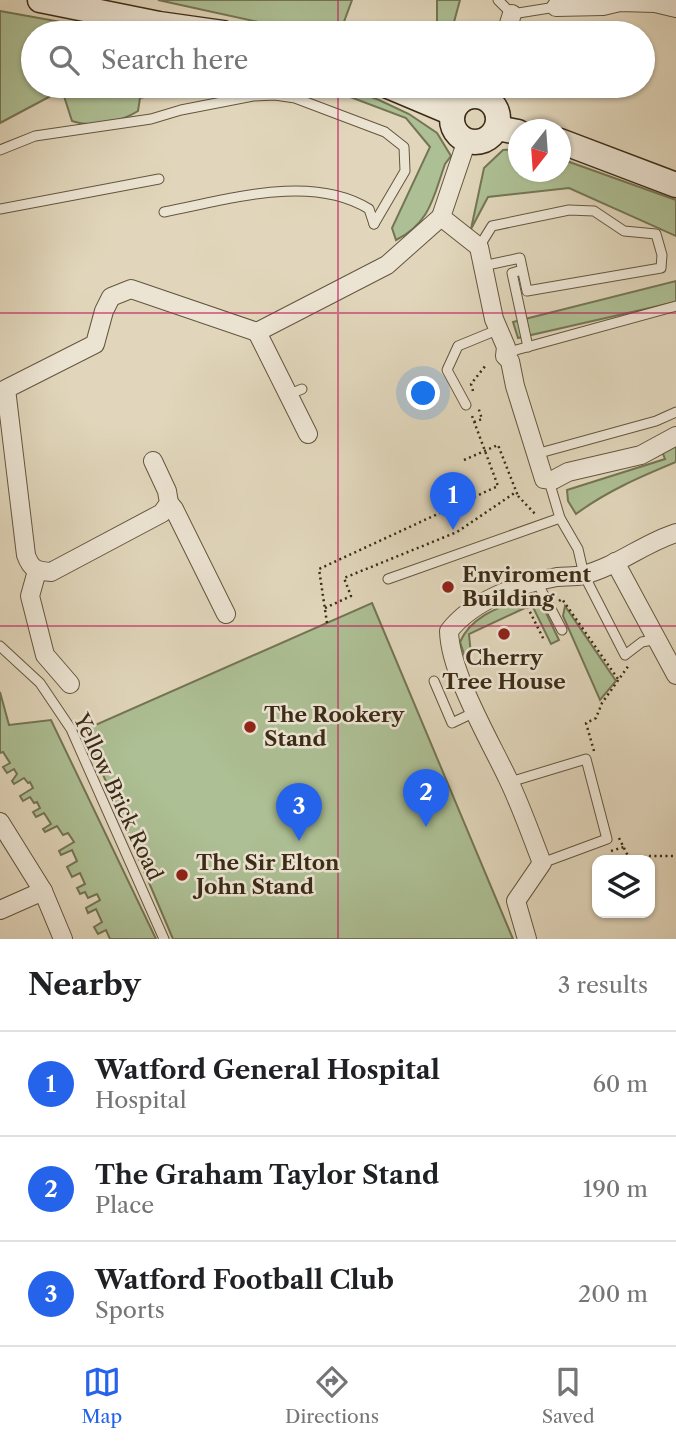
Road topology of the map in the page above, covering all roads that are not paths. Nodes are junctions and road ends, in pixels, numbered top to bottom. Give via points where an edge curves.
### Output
1 (40, 0) edge
2 (498, 0) edge
3 (556, 6) joint
4 (676, 8) edge
5 (512, 14) junction
6 (144, 21) edge
7 (510, 21) edge
8 (243, 98) edge
9 (295, 98) edge
10 (417, 98) edge
11 (466, 98) edge
12 (489, 98) edge
13 (453, 113) junction
14 (508, 130) edge
15 (467, 140) junction
16 (571, 145) edge
17 (0, 150) edge
18 (159, 179) dead end
19 (676, 184) edge
20 (0, 209) edge
21 (164, 212) dead end
22 (441, 217) junction
23 (479, 247) junction
24 (483, 266) junction
25 (522, 270) junction
26 (676, 306) edge
27 (498, 330) junction
28 (257, 332) junction
29 (528, 347) junction
30 (505, 356) junction
31 (466, 405) dead end
32 (676, 412) edge
33 (308, 434) dead end
34 (676, 436) edge
35 (536, 454) junction
36 (153, 461) dead end
37 (549, 481) junction
38 (169, 503) junction
39 (560, 518) junction
40 (676, 533) edge
41 (615, 562) junction
42 (37, 571) junction
43 (584, 575) junction
44 (388, 579) dead end
45 (537, 582) junction
46 (226, 614) dead end
47 (562, 630) dead end
48 (657, 639) junction
49 (0, 646) edge
50 (676, 675) edge
51 (434, 681) dead end
52 (70, 684) dead end
53 (475, 712) junction
54 (510, 782) junction
55 (0, 822) edge
56 (542, 863) junction
57 (43, 891) junction
58 (0, 910) edge
59 (63, 939) edge
60 (164, 939) edge
61 (527, 939) edge

1 - 6 street
2 - 5 lane
3 - 4 street via 620,2
3 - 5 lane
5 - 7 street
8 - 17 lane via 151,119 35,136
9 - 21 lane via 385,132 404,147 405,171 374,224 369,209 355,200 323,194 265,191
10 - 13 street
11 - 13 street
12 - 14 street
13 - 15 street via 456,131
14 - 15 street via 481,141
15 - 22 street
16 - 19 street
18 - 20 lane
22 - 23 street
22 - 28 street via 387,265
23 - 24 street
23 - 25 lane via 492,226 569,210 594,211 624,231 656,234 662,255 661,268 527,291
24 - 25 lane via 520,258
24 - 27 street
25 - 29 lane via 512,272
26 - 29 lane
27 - 30 street
27 - 31 lane via 458,346 447,370
28 - 33 street
28 - 42 street via 164,295 131,289 111,297 95,344 6,389 26,555
29 - 30 lane
30 - 35 street
32 - 35 lane
34 - 37 street via 641,455
35 - 37 street via 544,479
36 - 38 street
37 - 39 lane
38 - 42 street via 162,513 51,572
38 - 46 street
39 - 43 lane via 578,549
39 - 44 lane
40 - 41 street
41 - 43 street
41 - 48 street
42 - 52 street via 30,596 46,655
43 - 45 street
43 - 48 lane via 625,655 642,642
45 - 47 lane
45 - 53 street via 515,587 460,617 449,631 449,649
48 - 50 street
49 - 60 lane, Yellow Brick Road via 40,683 71,729
51 - 53 lane via 452,723
53 - 54 street
54 - 56 street
54 - 56 lane via 586,759 607,839
55 - 57 street
56 - 61 street via 516,901
57 - 58 street
57 - 59 street

